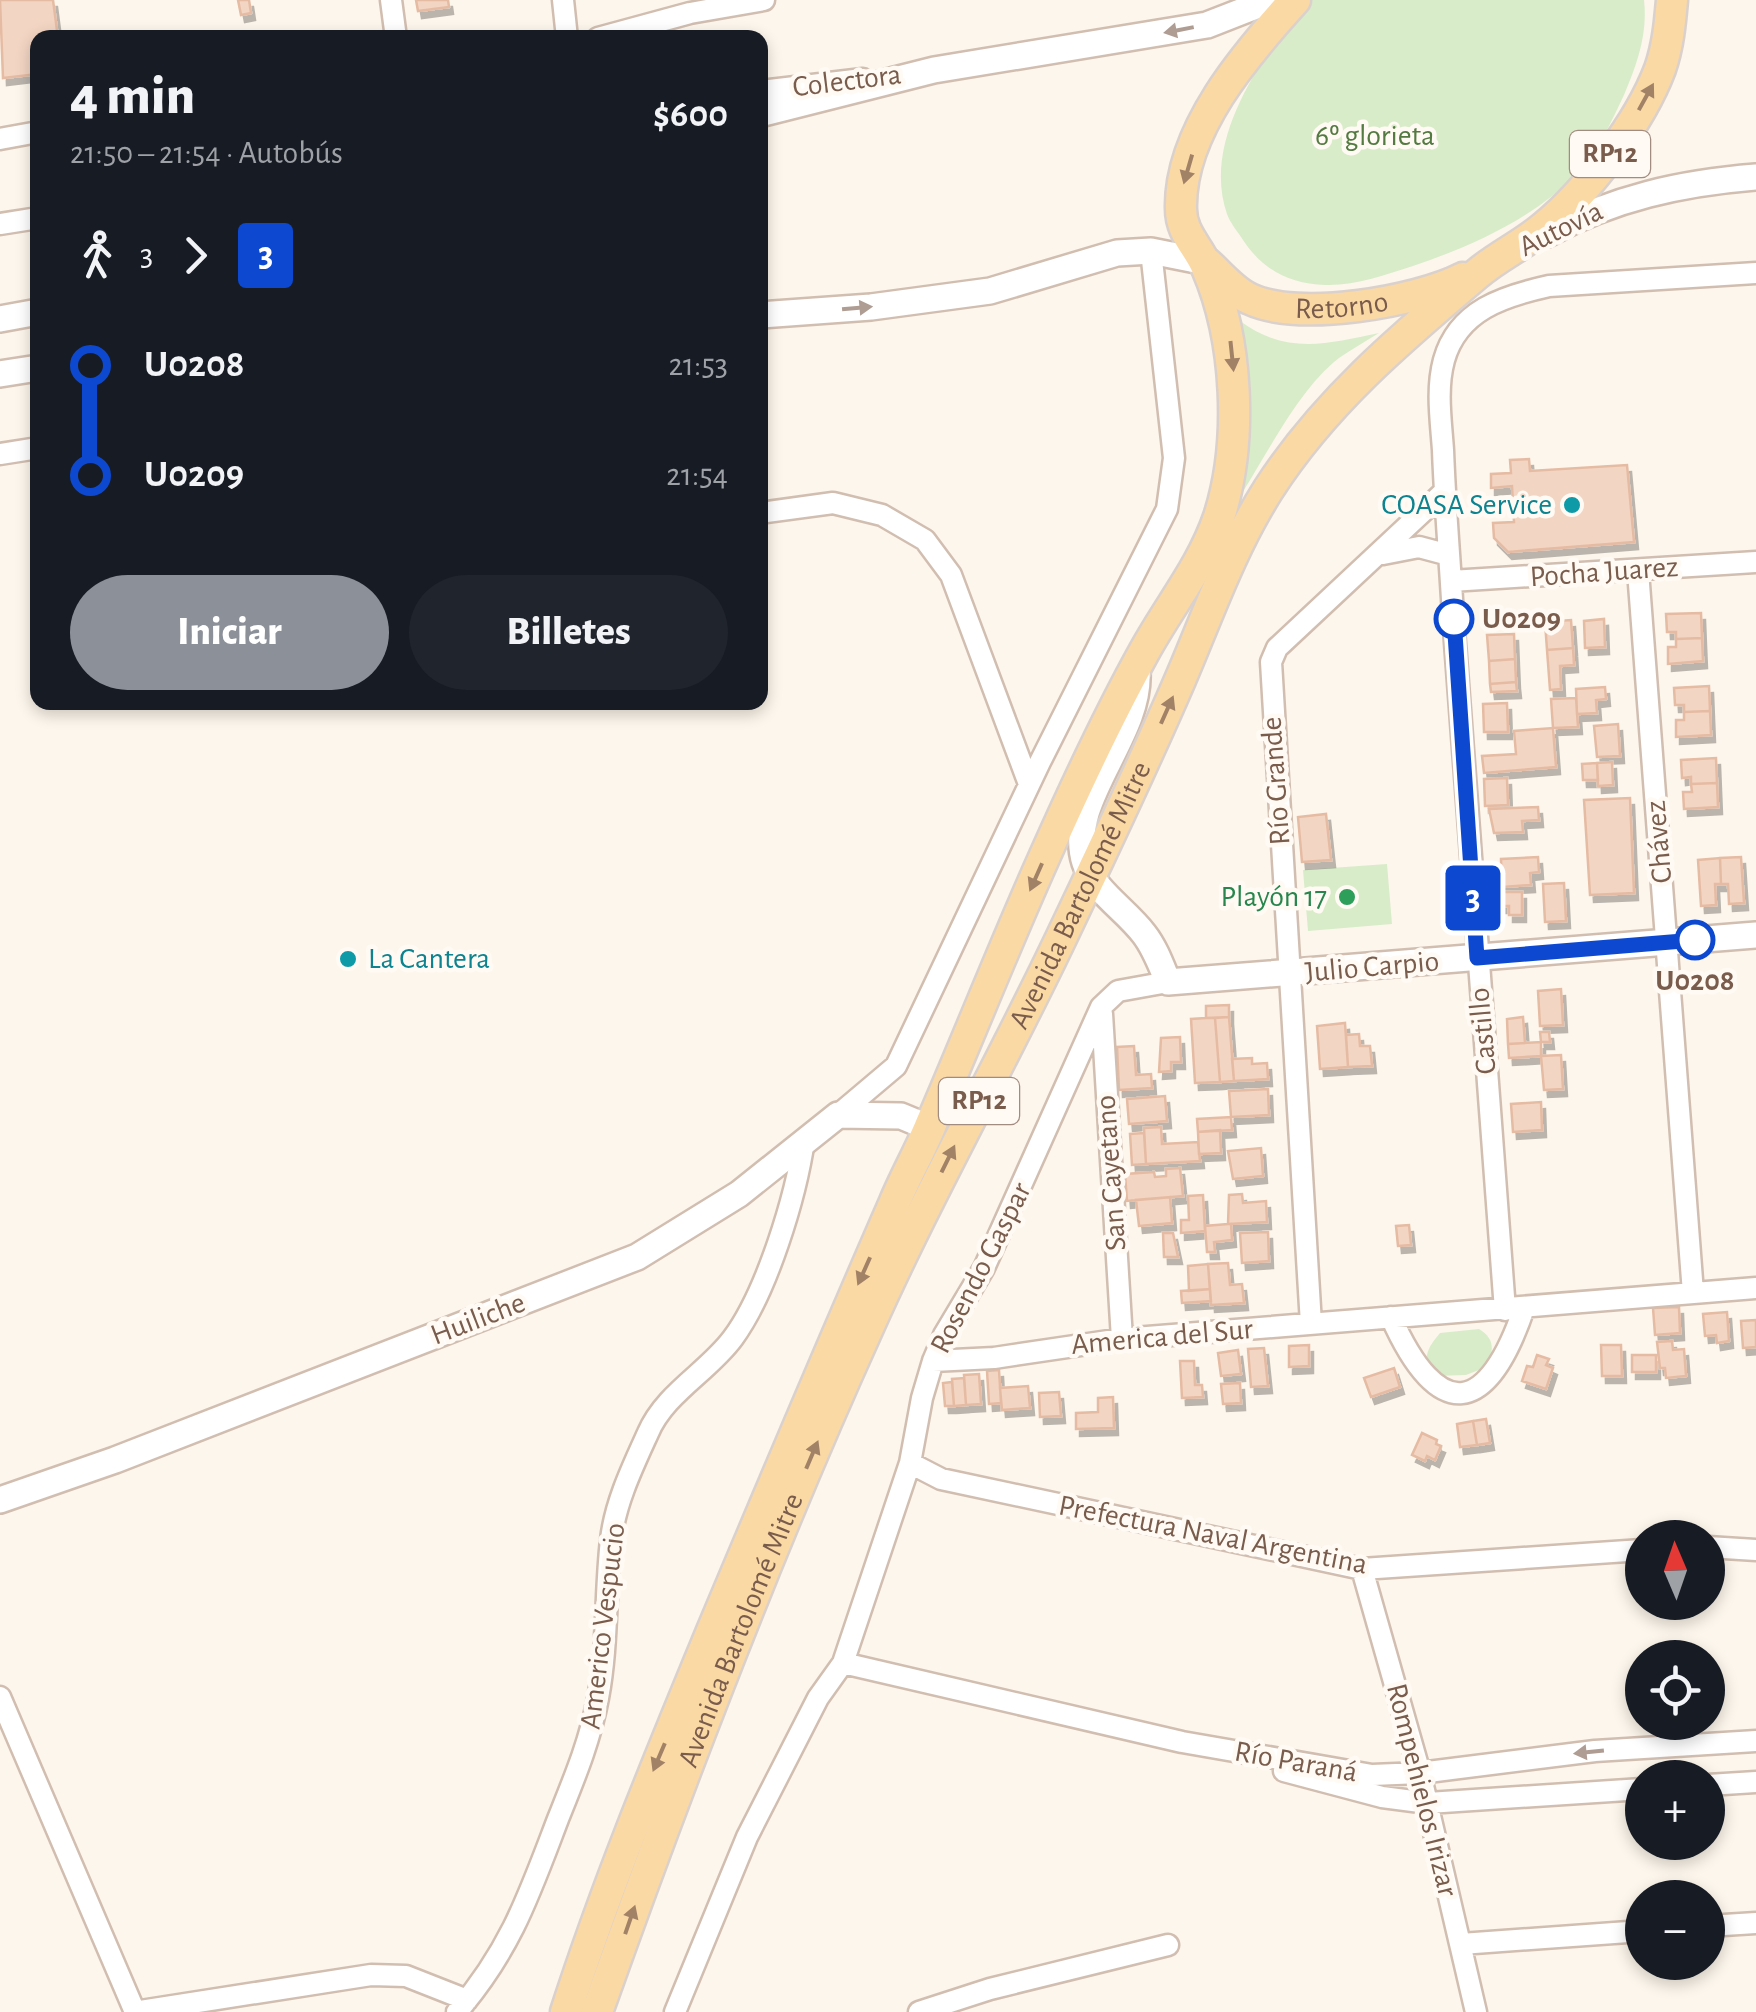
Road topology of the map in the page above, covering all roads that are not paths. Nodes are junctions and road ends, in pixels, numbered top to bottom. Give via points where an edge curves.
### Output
1 (390, 0) edge
2 (564, 0) edge
3 (764, 0) edge
4 (1271, 0) edge
5 (1295, 0) edge
6 (1672, 0) edge
7 (731, 2) edge
8 (395, 30) edge
9 (566, 30) edge
10 (628, 30) edge
11 (934, 70) junction
12 (768, 90) edge
13 (768, 112) edge
14 (30, 133) edge
15 (0, 139) edge
16 (1756, 177) edge
17 (30, 219) edge
18 (0, 224) edge
19 (1151, 251) junction
20 (1206, 262) junction
21 (1485, 267) junction
22 (1756, 273) edge
23 (30, 313) edge
24 (768, 314) edge
25 (0, 319) edge
26 (30, 369) edge
27 (0, 374) edge
28 (30, 449) edge
29 (0, 454) edge
30 (1444, 491) junction
31 (768, 512) edge
32 (1449, 555) junction
33 (1377, 556) junction
34 (1756, 562) edge
35 (1638, 571) junction
36 (1451, 581) junction
37 (1137, 667) junction
38 (1029, 784) junction
39 (1090, 877) junction
40 (1756, 935) edge
41 (1667, 942) junction
42 (1477, 958) junction
43 (1288, 974) junction
44 (1168, 982) junction
45 (1102, 1007) junction
46 (838, 1115) junction
47 (930, 1128) junction
48 (804, 1140) junction
49 (1756, 1288) edge
50 (1694, 1293) junction
51 (1515, 1309) junction
52 (1391, 1317) junction
53 (1311, 1324) junction
54 (1122, 1339) junction
55 (933, 1362) junction
56 (910, 1463) junction
57 (0, 1500) edge
58 (1725, 1549) edge
59 (1756, 1550) edge
60 (1625, 1551) edge
61 (1362, 1569) junction
62 (843, 1663) junction
63 (0, 1697) edge
64 (1756, 1741) edge
65 (1182, 1742) junction
66 (1420, 1773) junction
67 (1756, 1782) edge
68 (1725, 1784) edge
69 (1625, 1790) edge
70 (1428, 1803) junction
71 (1756, 1923) edge
72 (1725, 1925) edge
73 (1625, 1932) edge
74 (1461, 1944) junction
75 (1168, 1945) dead end
76 (462, 2006) edge
77 (134, 2012) edge
78 (566, 2012) edge
79 (597, 2012) edge
80 (675, 2012) edge
81 (918, 2012) edge
82 (1476, 2012) edge

1 - 8 street
2 - 9 street
3 - 7 street
4 -> 11 street via 1207,25
5 -> 20 main road, Avenida Bartolomé Mitre / RP12 via 1238,66 1192,153 1180,209 1189,240
21 -> 6 main road, Avenida Bartolomé Mitre / RP12 via 1542,229 1610,155 1660,69
7 - 10 street
11 - 12 street, Colectora
11 - 13 street
14 - 15 street
16 - 21 street, Autovía via 1688,184 1593,210
17 - 18 street
19 - 20 street
24 -> 19 street via 990,291 1117,253
19 - 38 street via 1174,458 1168,509
20 - 21 main road, Retorno / RP12 via 1251,300 1318,311 1454,283
20 -> 37 main road, Avenida Bartolomé Mitre / RP12 via 1232,347 1228,469 1206,549
39 -> 21 main road, Avenida Bartolomé Mitre / RP12 via 1236,544 1273,482 1332,404
22 - 30 street, Castillo via 1549,286 1476,312 1444,360
23 - 25 street
26 - 27 street
28 - 29 street
30 - 32 street, Castillo
30 - 33 street, Río Grande
31 - 38 street via 833,502 882,515 925,540 950,575
32 - 33 street via 1419,548
32 - 36 street, Castillo
33 - 43 street, Río Grande via 1277,648 1271,662
34 - 35 street, Pocha Juarez
35 - 36 street, Pocha Juarez
35 - 41 street, Chávez
36 - 42 street, Castillo
37 - 39 street via 1127,727 1082,831
37 -> 47 main road, Avenida Bartolomé Mitre / RP12 via 1046,854
38 - 46 street via 896,1066
39 - 44 street via 1143,933
79 -> 39 main road, Avenida Bartolomé Mitre / RP12 via 732,1647 829,1416
40 - 41 street, Julio Carpio
41 - 42 street, Julio Carpio
41 - 50 street, Chávez
42 - 43 street, Julio Carpio
42 - 51 street, Castillo
43 - 44 street, Julio Carpio
43 - 53 street, Río Grande
44 - 45 street via 1118,991
45 - 54 street, San Cayetano
45 - 55 street, Rosendo Gaspar via 984,1268
46 - 47 street via 901,1116
46 - 48 street, Huiliche
47 -> 78 main road, Avenida Bartolomé Mitre / RP12 via 646,1786
48 - 57 street, Huiliche via 739,1194 637,1257
48 - 76 street, Americo Vespucio via 798,1182 748,1313 733,1338 669,1400 632,1471 611,1538 608,1622 588,1744 525,1907 503,1952
49 - 50 street, America del Sur
50 - 51 street, America del Sur
51 - 52 street, America del Sur
51 - 52 street via 1496,1372 1487,1383 1460,1392 1445,1391 1422,1374
52 - 53 street, America del Sur
53 - 54 street, America del Sur
54 - 55 street, America del Sur
55 - 56 street, Rosendo Gaspar
56 - 61 street, Prefectura Naval Argentina via 941,1479
56 - 62 street, Rosendo Gaspar
58 - 59 street
60 - 61 street, Prefectura Naval Argentina
61 - 66 street, Rompehielos Irizar
62 - 65 street, Río Paraná
62 - 80 street, Rosendo Gaspar via 747,1837
63 - 77 street
64 -> 66 street, Río Paraná via 1594,1751
65 - 66 street, Río Paraná via 1372,1775
65 - 70 street via 1349,1789
66 - 70 street, Rompehielos Irizar
67 - 68 street
69 - 70 street
70 - 74 street, Rompehielos Irizar
71 - 72 street
73 - 74 street
74 - 82 street, Rompehielos Irizar
75 - 81 street
76 - 77 street via 406,1976 372,1975

